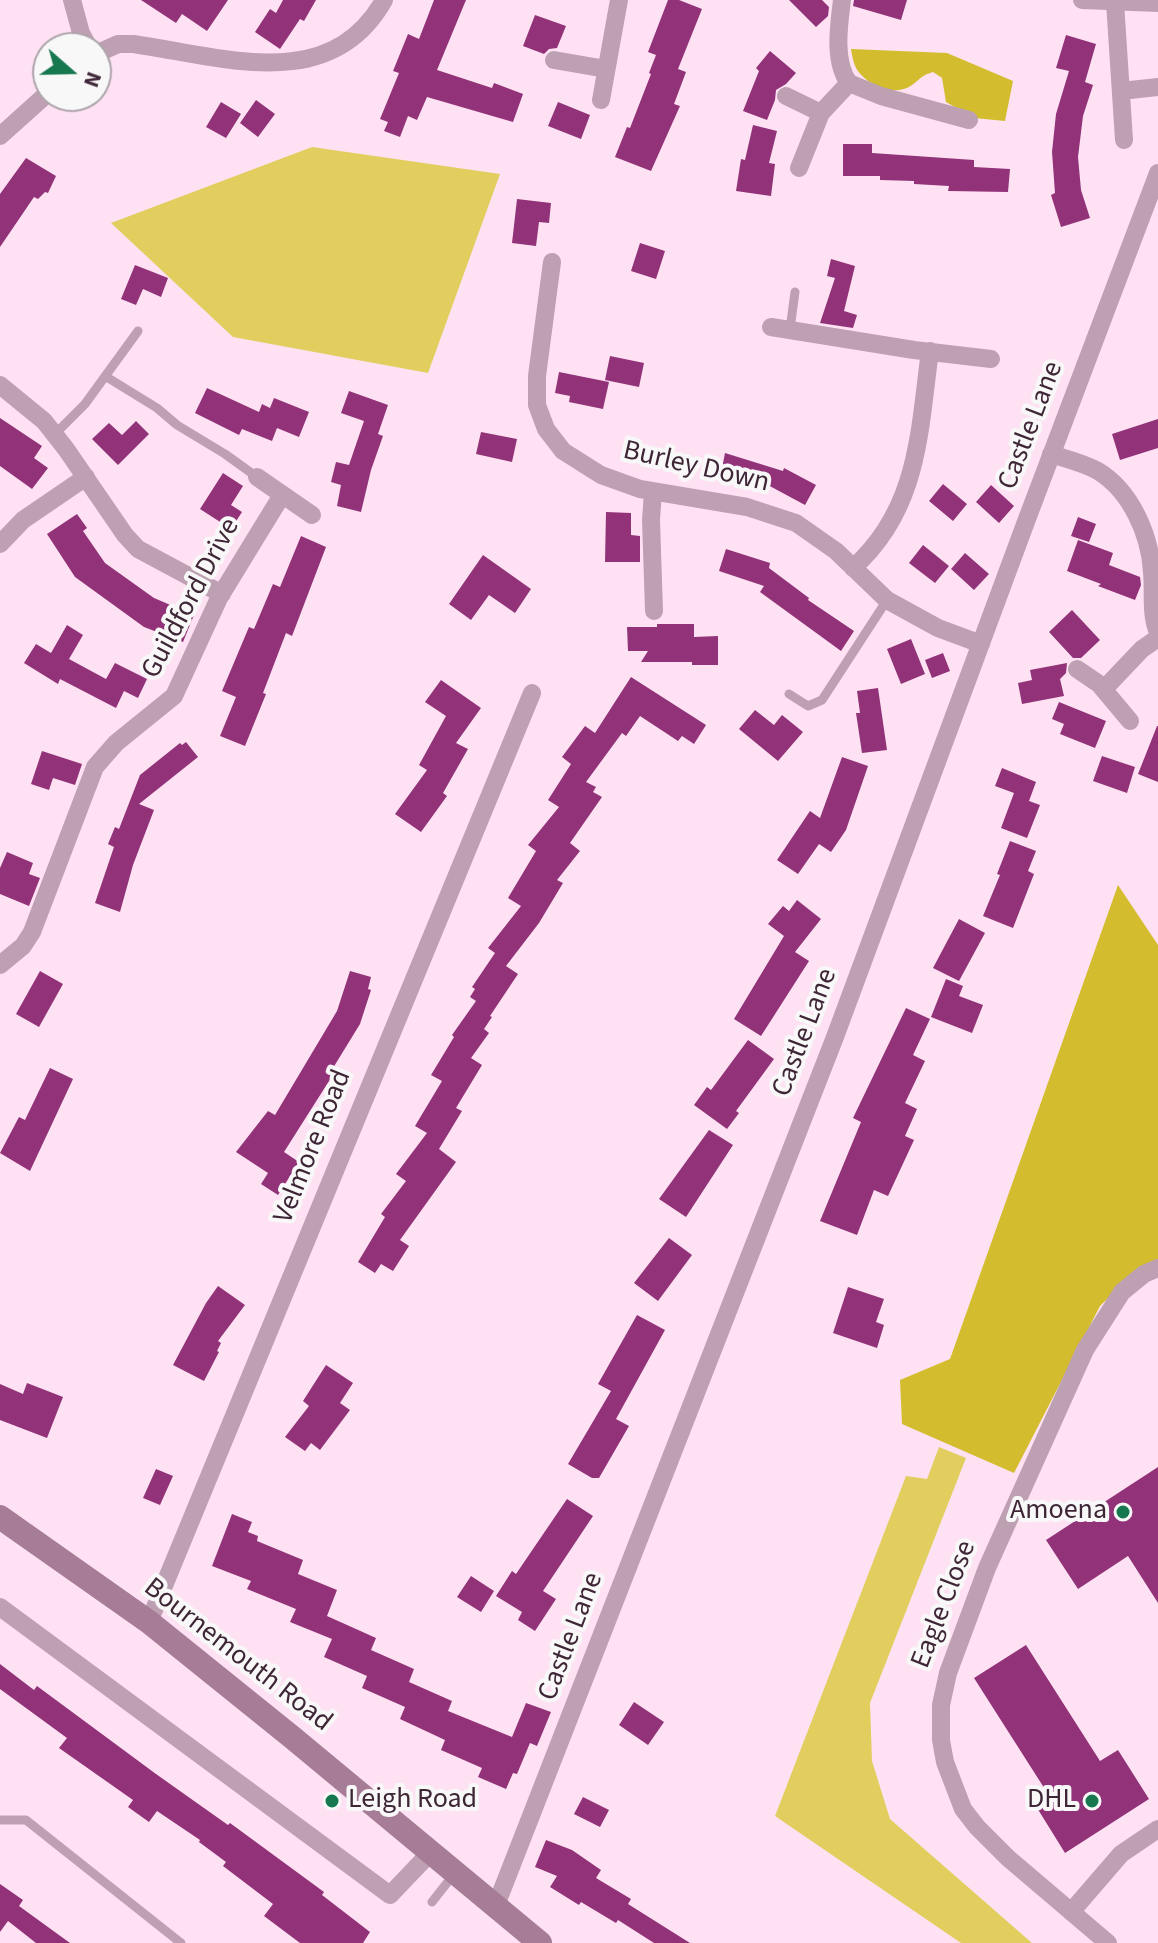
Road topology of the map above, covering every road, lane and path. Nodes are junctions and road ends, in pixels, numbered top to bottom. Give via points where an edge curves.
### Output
1 (72, 0) edge
2 (384, 0) edge
3 (619, 0) edge
4 (842, 0) edge
5 (1082, 0) edge
6 (1115, 2) junction
7 (1158, 3) edge
8 (81, 32) edge
9 (112, 47) edge
10 (554, 60) dead end
11 (606, 69) junction
12 (849, 83) junction
13 (1158, 87) edge
14 (1121, 91) junction
15 (786, 96) dead end
16 (601, 100) dead end
17 (32, 107) edge
18 (821, 113) junction
19 (969, 120) dead end
20 (1, 133) edge
21 (1124, 140) dead end
22 (799, 168) dead end
23 (1158, 173) edge
24 (552, 262) dead end
25 (795, 292) dead end
26 (780, 328) joint
27 (138, 331) dead end
28 (930, 351) junction
29 (991, 359) dead end
30 (105, 376) junction
31 (0, 385) edge
32 (55, 434) junction
33 (1051, 454) junction
34 (86, 477) junction
35 (257, 477) joint
36 (653, 491) junction
37 (282, 495) junction
38 (312, 515) dead end
39 (0, 544) edge
40 (853, 568) junction
41 (222, 594) junction
42 (887, 600) junction
43 (654, 611) dead end
44 (1158, 635) edge
45 (981, 644) junction
46 (1077, 669) dead end
47 (1104, 689) junction
48 (532, 693) dead end
49 (789, 694) dead end
50 (1130, 721) dead end
51 (0, 965) edge
52 (1158, 1268) edge
53 (0, 1517) edge
54 (0, 1607) edge
55 (149, 1622) junction
56 (0, 1820) edge
57 (1158, 1829) edge
58 (430, 1853) junction
59 (454, 1874) junction
60 (432, 1902) dead end
61 (495, 1908) junction
62 (1071, 1912) junction
63 (181, 1943) edge
64 (540, 1943) edge
65 (1108, 1943) edge

1 - 8 street
2 - 9 street via 351,40 314,58 247,63 133,44
3 - 11 street
4 - 12 street via 841,64
5 - 6 street
6 - 7 street
6 - 14 street
10 - 11 street
11 - 16 street
12 - 18 street
12 - 19 street
13 - 14 street
14 - 21 street
15 - 18 street
17 - 20 street
18 - 22 street
23 - 33 street, Castle Lane
24 - 36 street, Burley Down via 536,390 546,429 574,460 613,480
25 - 26 lane
26 - 28 street
27 - 30 lane
28 - 29 street
28 - 40 street via 914,458 901,505 875,546
30 - 32 lane
30 - 35 lane
31 - 32 street
32 - 34 street
33 - 44 street via 1098,471 1134,511 1147,539
33 - 45 street, Castle Lane
34 - 39 street via 23,520
34 - 41 street via 138,549
35 - 37 street
36 - 40 street, Burley Down via 781,516 810,531
36 - 43 street
37 - 38 street
37 - 41 street, Guildford Drive
40 - 42 street, Burley Down
41 - 51 street, Guildford Drive via 174,696 95,767 32,932
42 - 45 street, Burley Down
42 - 49 lane via 822,700 808,706
44 - 47 street
45 - 61 street, Castle Lane via 831,1049
46 - 47 street
47 - 50 street
48 - 55 street, Velmore Road
52 - 62 street, Eagle Close via 1122,1292 1085,1350 983,1578 941,1705 945,1762 963,1809 1008,1858
53 - 55 street, Bournemouth Road
54 - 58 street via 390,1895
55 - 58 street, Bournemouth Road
56 - 63 lane via 26,1820
57 - 62 street via 1121,1854
58 - 59 street, Bournemouth Road
59 - 60 lane
59 - 61 street, Bournemouth Road
61 - 64 street, Bournemouth Road
62 - 65 street, Eagle Close

